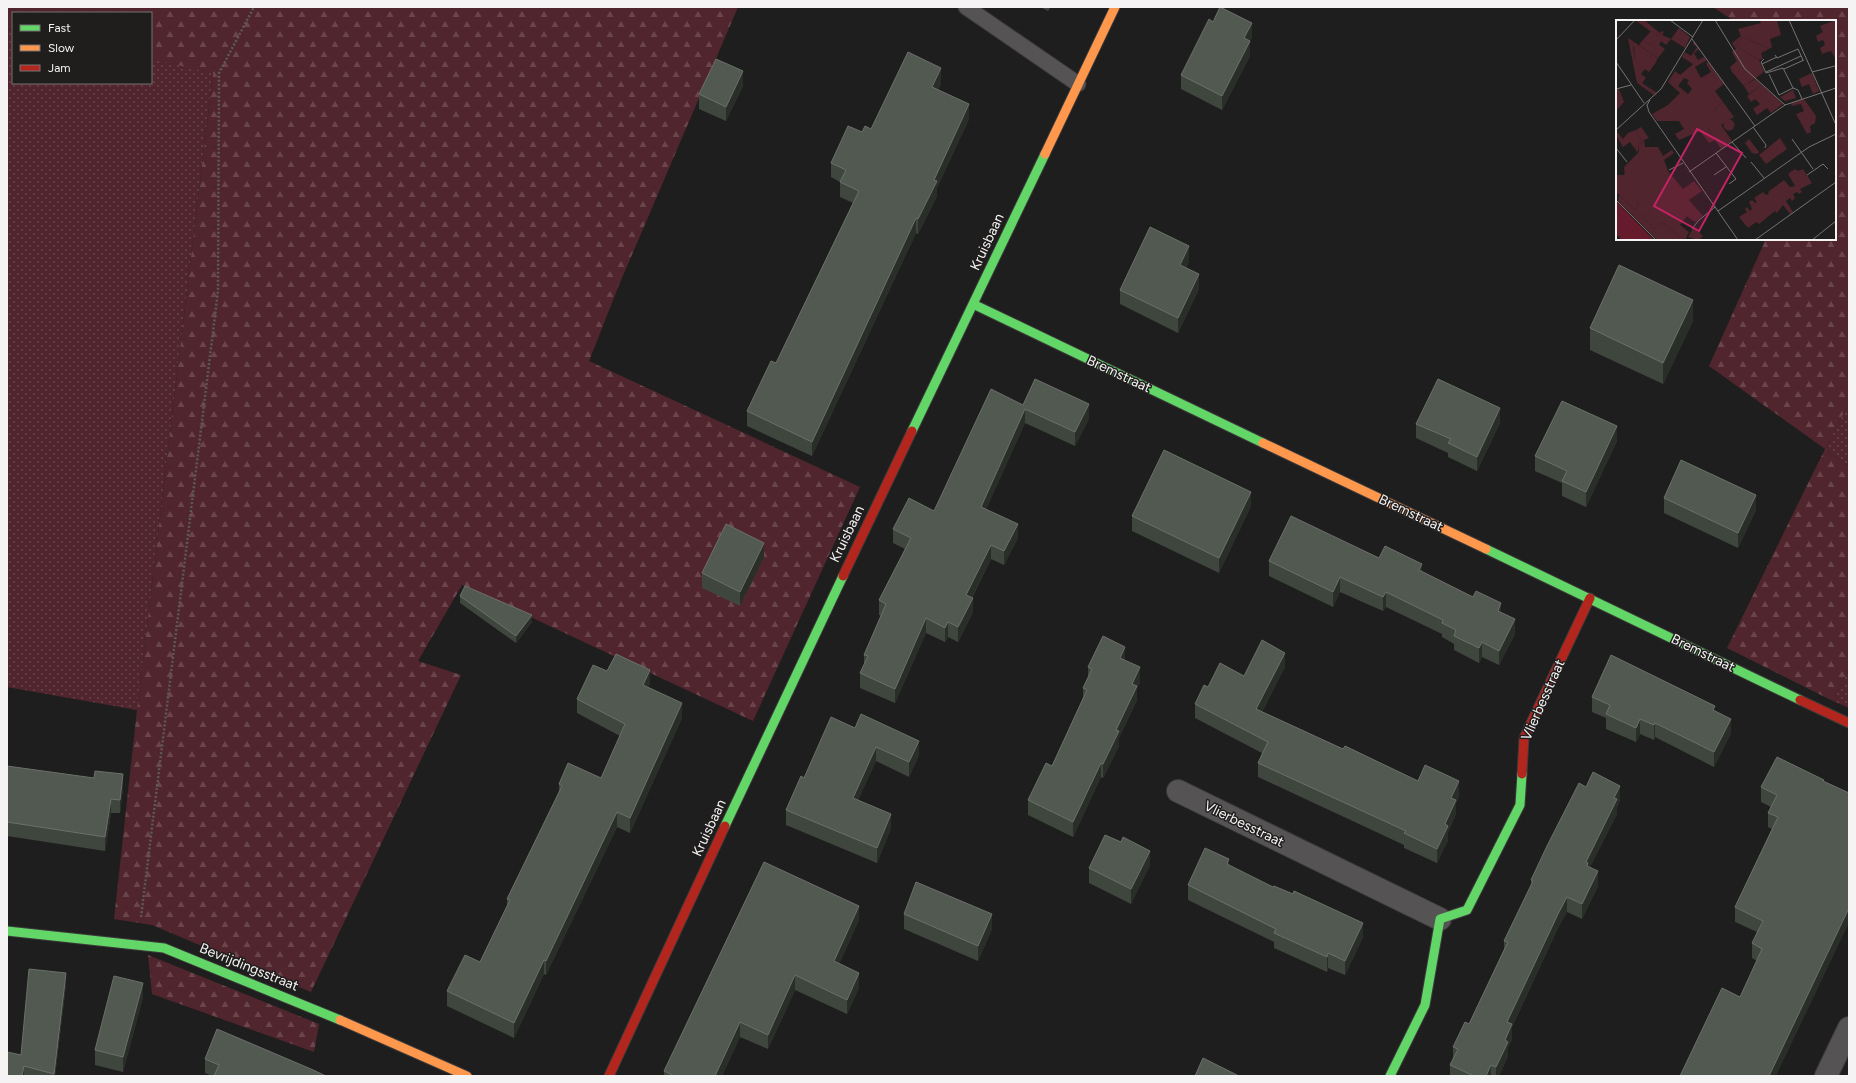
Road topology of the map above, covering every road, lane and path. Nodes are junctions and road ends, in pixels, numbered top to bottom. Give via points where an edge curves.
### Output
1 (254, 7) edge
2 (966, 7) edge
3 (1115, 7) edge
4 (1078, 84) junction
5 (973, 304) junction
6 (1590, 598) junction
7 (1849, 723) edge
8 (1178, 792) dead end
9 (1440, 919) junction
10 (7, 931) edge
11 (138, 944) junction
12 (1849, 1028) edge
13 (467, 1076) edge
14 (609, 1076) edge
15 (1390, 1076) edge
16 (1826, 1076) edge

1 - 11 path via 219,73 218,291
2 - 4 lane
3 - 4 street, Kruisbaan
4 - 5 street, Kruisbaan
5 - 6 street, Bremstraat
5 - 14 street, Kruisbaan via 822,619
6 - 7 street, Bremstraat
6 - 9 street, Vlierbesstraat via 1524,738 1520,805 1467,910
8 - 9 street, Vlierbesstraat
9 - 15 street via 1425,1005
10 - 11 street, Bevrijdingsstraat
11 - 13 street, Bevrijdingsstraat via 164,948 343,1021
12 - 16 street

